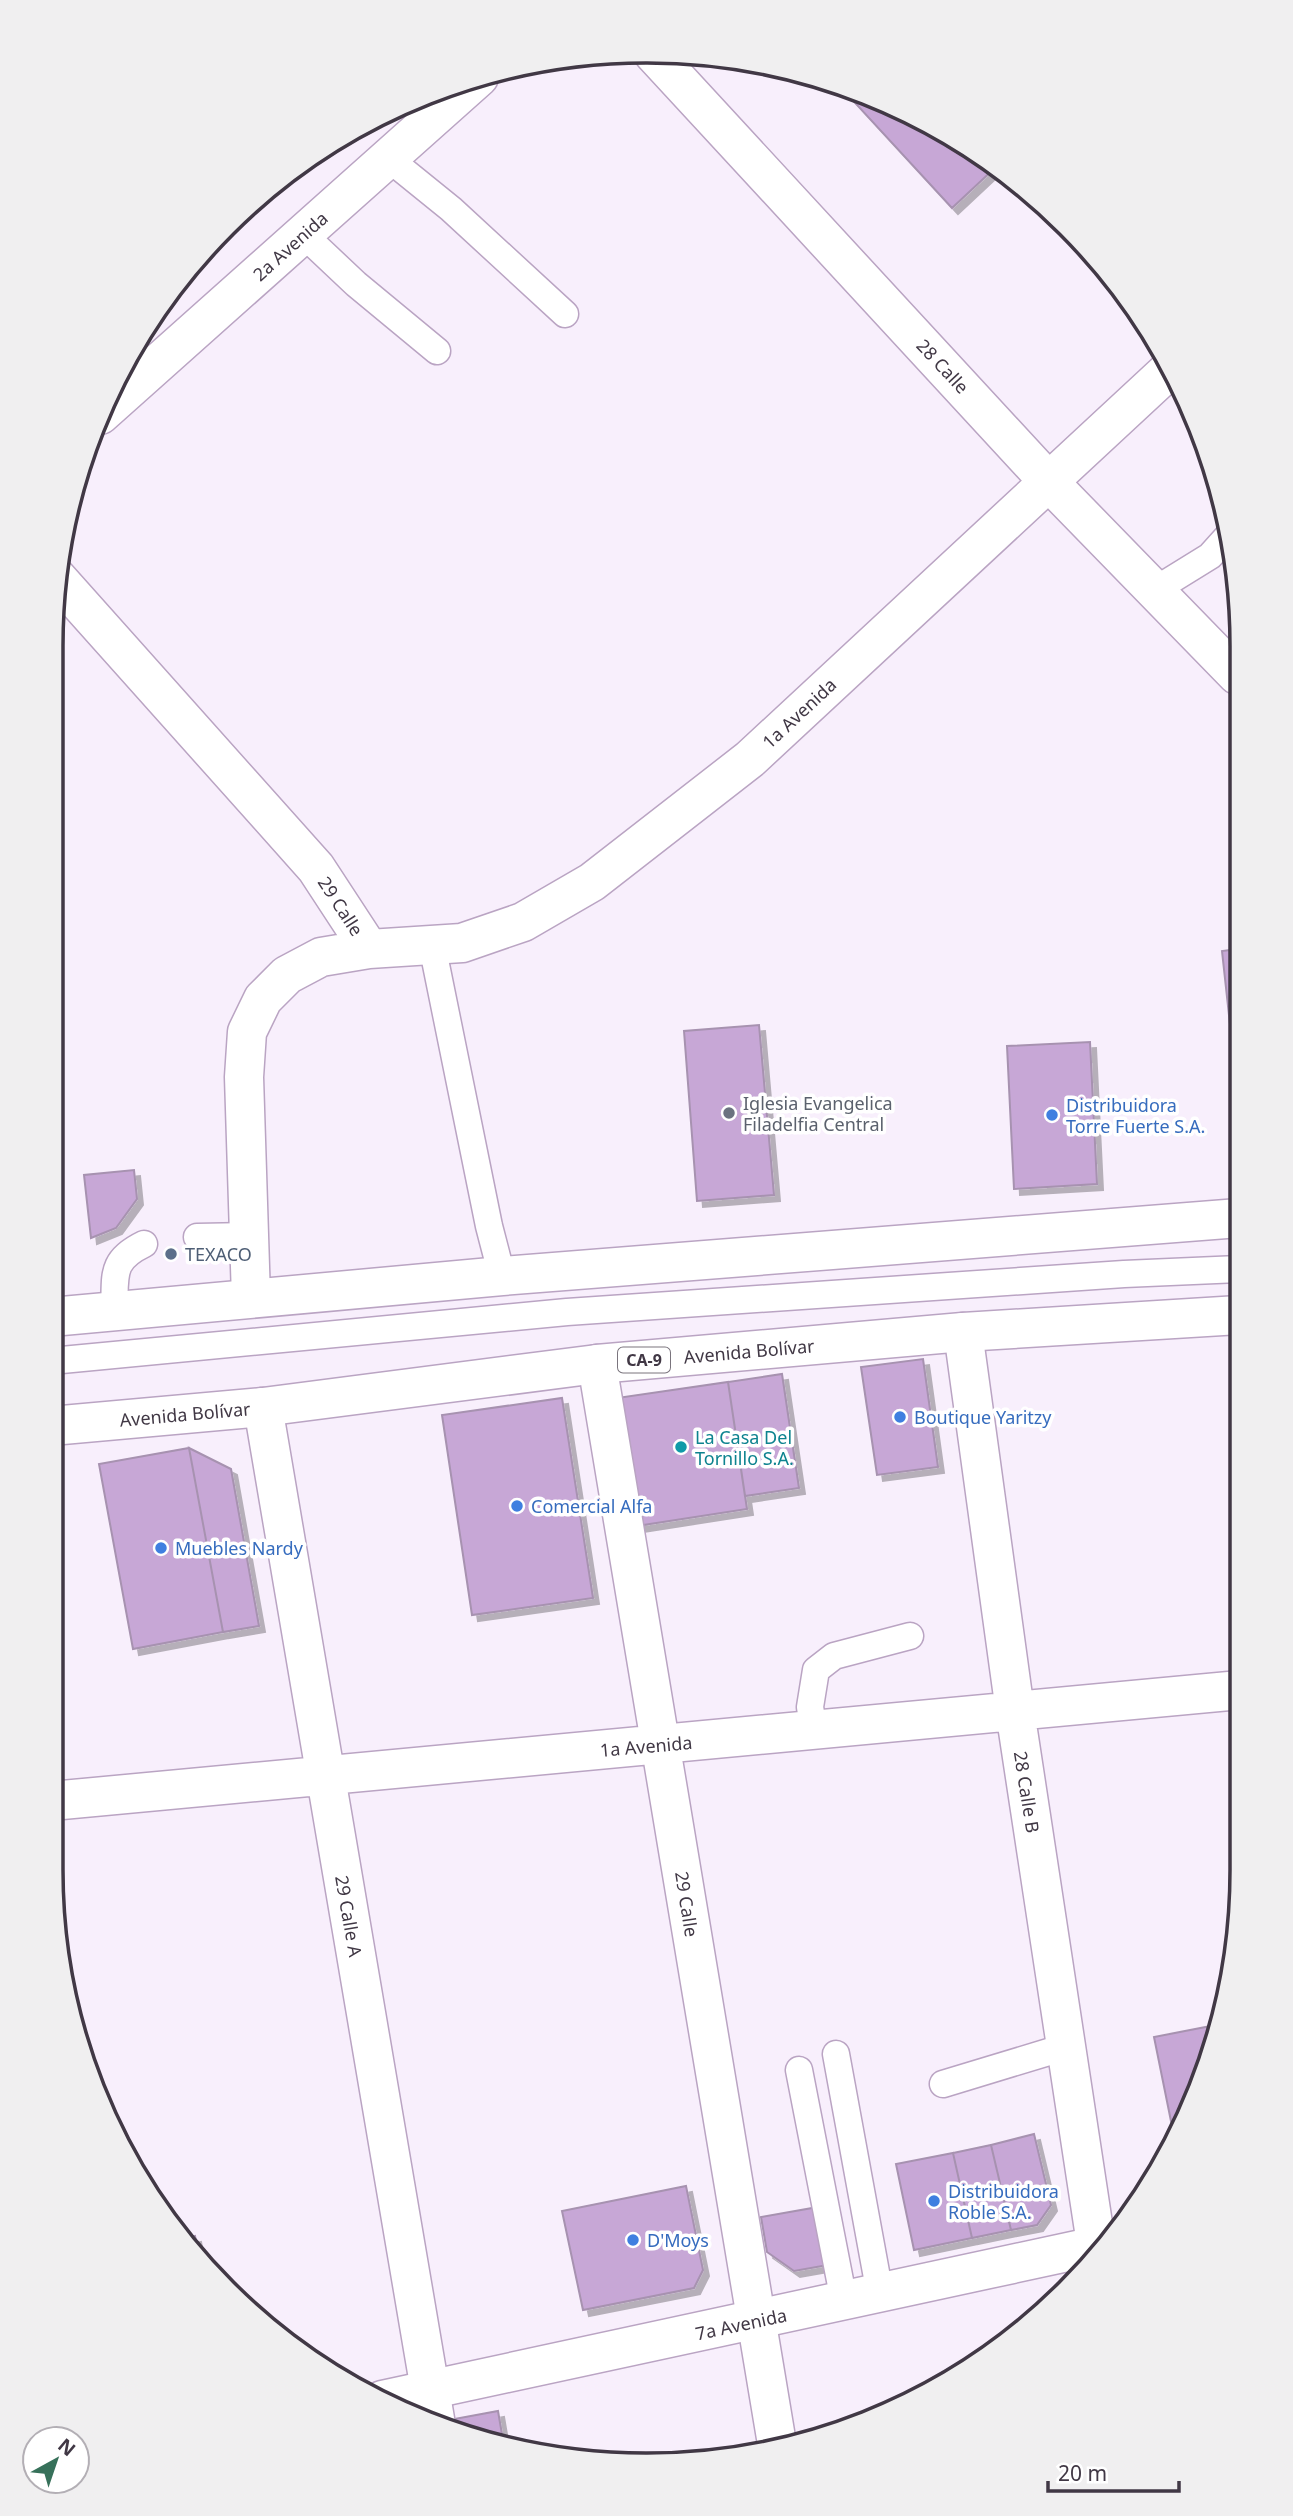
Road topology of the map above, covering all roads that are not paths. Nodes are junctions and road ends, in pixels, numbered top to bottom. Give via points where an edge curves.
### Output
1 (663, 63) edge
2 (460, 94) edge
3 (388, 158) junction
4 (303, 234) junction
5 (565, 314) dead end
6 (437, 351) dead end
7 (1163, 375) edge
8 (118, 399) edge
9 (1048, 481) junction
10 (1221, 544) edge
11 (66, 588) edge
12 (1155, 590) junction
13 (1230, 668) edge
14 (432, 945) junction
15 (369, 949) junction
16 (1230, 1219) edge
17 (249, 1236) junction
18 (197, 1237) dead end
19 (145, 1244) dead end
20 (1230, 1269) edge
21 (502, 1276) junction
22 (251, 1298) junction
23 (114, 1311) junction
24 (63, 1316) edge
25 (1230, 1316) edge
26 (963, 1332) junction
27 (63, 1360) edge
28 (597, 1364) junction
29 (263, 1407) junction
30 (63, 1425) edge
31 (910, 1636) dead end
32 (1230, 1691) edge
33 (1015, 1711) junction
34 (814, 1731) junction
35 (661, 1744) junction
36 (325, 1775) junction
37 (63, 1800) edge
38 (1065, 2047) junction
39 (836, 2054) dead end
40 (799, 2070) dead end
41 (943, 2084) dead end
42 (1097, 2240) edge
43 (1089, 2249) edge
44 (862, 2298) junction
45 (757, 2321) junction
46 (414, 2405) edge
47 (433, 2408) edge
48 (776, 2438) edge

1 - 9 street, 28 Calle
2 - 3 street, 2a Avenida
3 - 4 street, 2a Avenida
3 - 5 lane
4 - 6 lane
4 - 8 street, 2a Avenida
7 - 9 street, 1a Avenida
9 - 12 street, 28 Calle
9 - 14 street, 1a Avenida via 750,759 592,882 523,922 462,943
10 - 12 lane via 1210,556
11 - 15 street, 29 Calle via 316,868
12 - 13 street, 28 Calle
14 - 15 street, 1a Avenida
14 - 21 lane
15 - 17 street, 29 Calle via 321,957 287,975 263,999 247,1032
16 - 21 street
17 - 18 lane
17 - 22 street, 29 Calle
19 - 23 lane via 123,1256 117,1266
20 - 27 lane via 566,1312
21 - 22 street
22 - 23 street
23 - 24 street
25 - 26 street, Avenida Bolívar / CA-9
26 - 28 street, Avenida Bolívar / CA-9
26 - 33 street, 28 Calle B
28 - 29 street, Avenida Bolívar / CA-9
28 - 35 street, 29 Calle
29 - 30 street, Avenida Bolívar / CA-9
29 - 36 street, 29 Calle A
31 - 34 lane via 834,1656 816,1670 810,1707
32 - 33 street, 1a Avenida
33 - 34 street, 1a Avenida
33 - 38 street, 28 Calle B
34 - 35 street, 1a Avenida
35 - 36 street, 1a Avenida
35 - 45 street, 29 Calle
36 - 37 street, 1a Avenida
36 - 47 street, 29 Calle A
38 - 41 lane
38 - 42 street, 28 Calle B
39 - 44 lane
40 - 44 lane
43 - 44 street, 7a Avenida
44 - 45 street, 7a Avenida
45 - 47 street, 7a Avenida
45 - 48 street, 29 Calle
46 - 47 street, 7a Avenida

